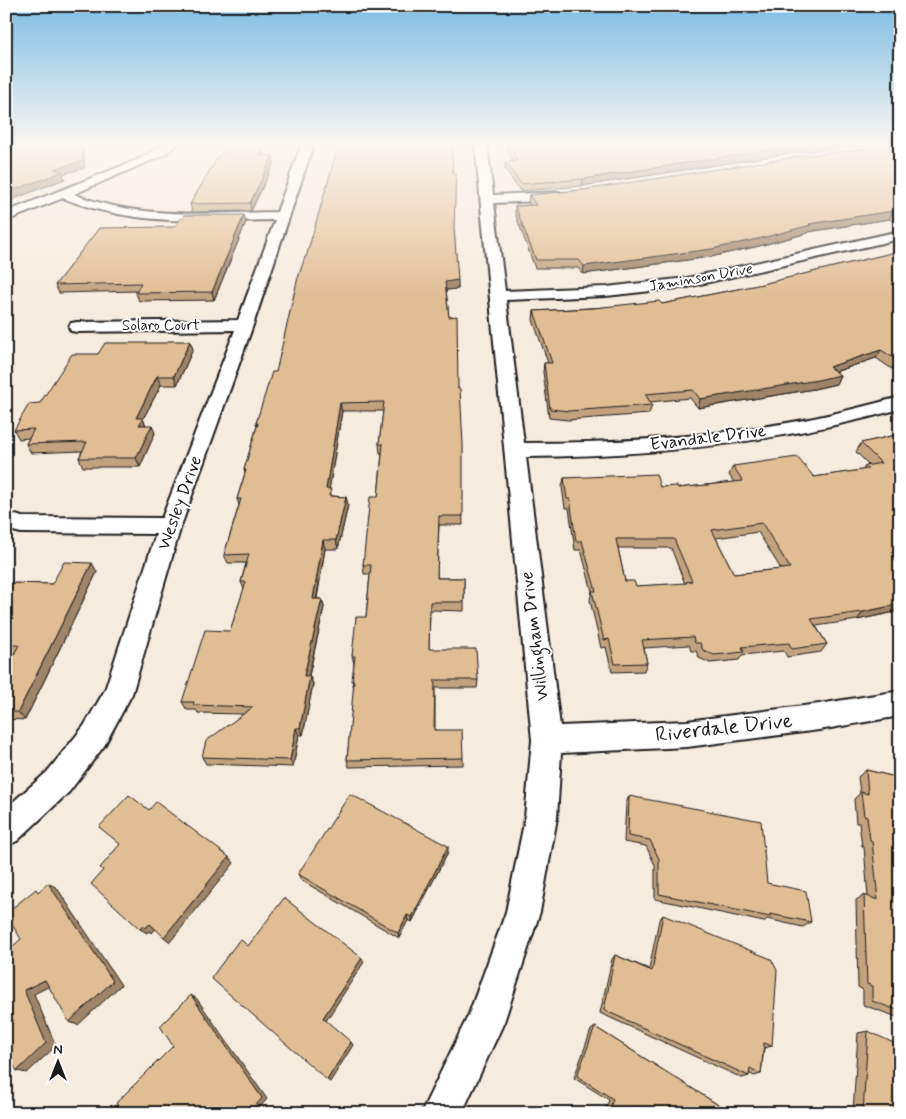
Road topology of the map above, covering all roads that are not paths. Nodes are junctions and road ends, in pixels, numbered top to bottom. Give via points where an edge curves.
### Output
1 (61, 195) edge
2 (66, 195) edge
3 (290, 195) edge
4 (487, 195) edge
5 (559, 195) edge
6 (487, 199) junction
7 (283, 216) junction
8 (6, 217) edge
9 (900, 235) edge
10 (498, 296) junction
11 (245, 326) junction
12 (77, 327) dead end
13 (900, 403) edge
14 (514, 450) junction
15 (6, 520) edge
16 (170, 526) junction
17 (900, 703) edge
18 (547, 740) junction
19 (6, 830) edge
20 (441, 1113) edge

1 - 8 street
2 - 7 street via 82,203 139,214
3 - 7 street, Wesley Drive
4 - 6 street, Willingham Drive
5 - 6 street
6 - 10 street, Willingham Drive
7 - 11 street, Wesley Drive
9 - 10 street, Jaminson Drive via 741,272 653,288
10 - 14 street, Willingham Drive
11 - 12 street, Solaro Court
11 - 16 street, Wesley Drive
13 - 14 street, Evandale Drive via 808,426 747,435 633,447
14 - 18 street, Willingham Drive
15 - 16 street via 21,525
16 - 19 street, Wesley Drive via 118,694 94,736 58,782
17 - 18 street, Riverdale Drive via 819,718 687,734
18 - 20 street, Willingham Drive via 542,818 523,912 485,1022

